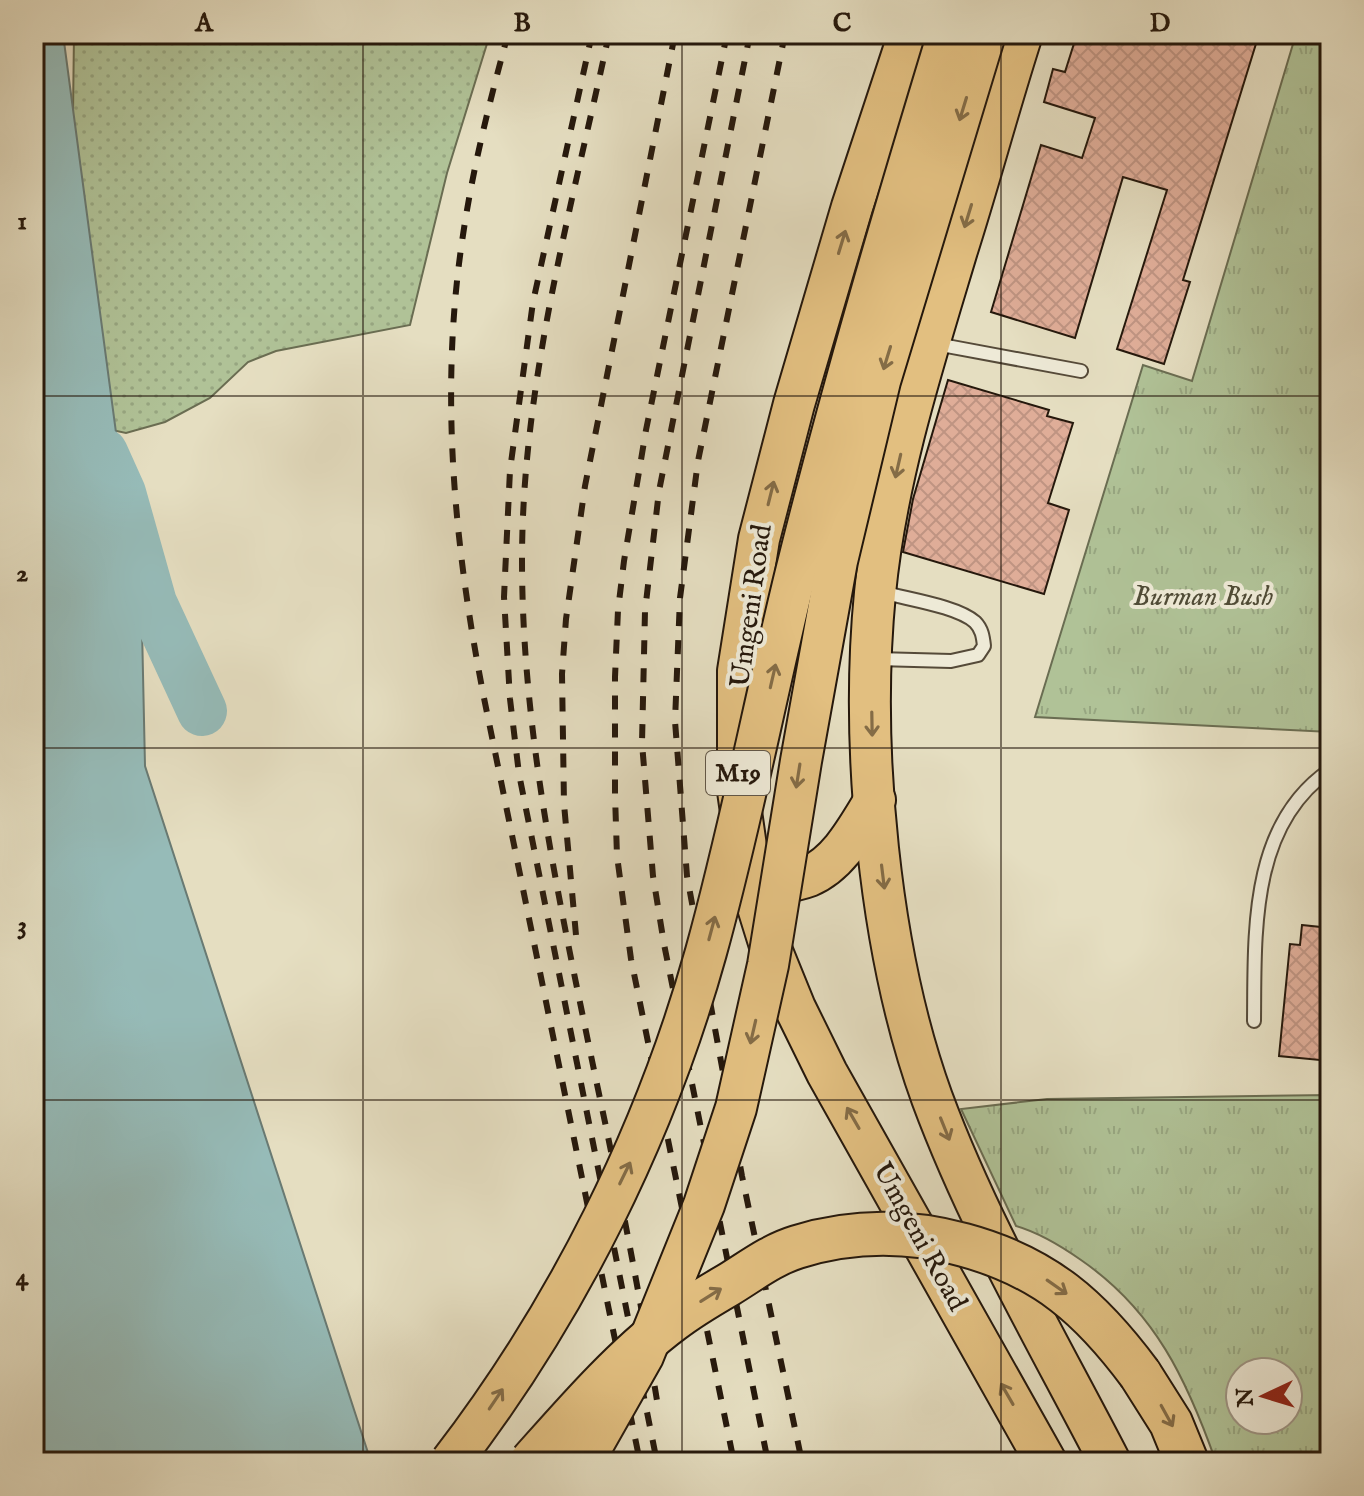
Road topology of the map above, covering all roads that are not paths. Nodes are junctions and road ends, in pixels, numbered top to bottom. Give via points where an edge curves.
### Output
1 (909, 34) edge
2 (948, 34) edge
3 (985, 34) edge
4 (1022, 34) edge
5 (929, 342) junction
6 (1081, 371) dead end
7 (875, 590) junction
8 (871, 659) junction
9 (1330, 770) edge
10 (875, 800) junction
11 (752, 888) junction
12 (1254, 1021) dead end
13 (451, 1462) edge
14 (531, 1462) edge
15 (583, 1462) edge
16 (1046, 1462) edge
17 (1110, 1462) edge
18 (1187, 1462) edge

11 -> 1 main road, Umgeni Road / M19 via 738,791 738,671 759,539 852,207
13 -> 2 main road, bridge via 526,1355 586,1252 667,1069 705,955 738,828 844,382
3 -> 15 main road, bridge via 880,381 837,561 768,965 736,1108 704,1205 643,1356
4 -> 5 main road
5 - 6 lane
5 -> 7 main road
7 - 8 main road
7 - 8 lane via 956,612 980,629 984,646 978,655 951,661
8 -> 10 main road
9 - 12 lane via 1296,799 1266,861 1257,913
10 - 11 main road via 852,837 825,866 797,879
10 -> 17 main road via 893,946 931,1094 973,1200
16 -> 11 main road, Umgeni Road / M19 via 827,1073 771,949
14 -> 18 highway, bridge via 650,1339 701,1301 796,1247 881,1234 936,1238 992,1253 1063,1290 1140,1374 1171,1423

